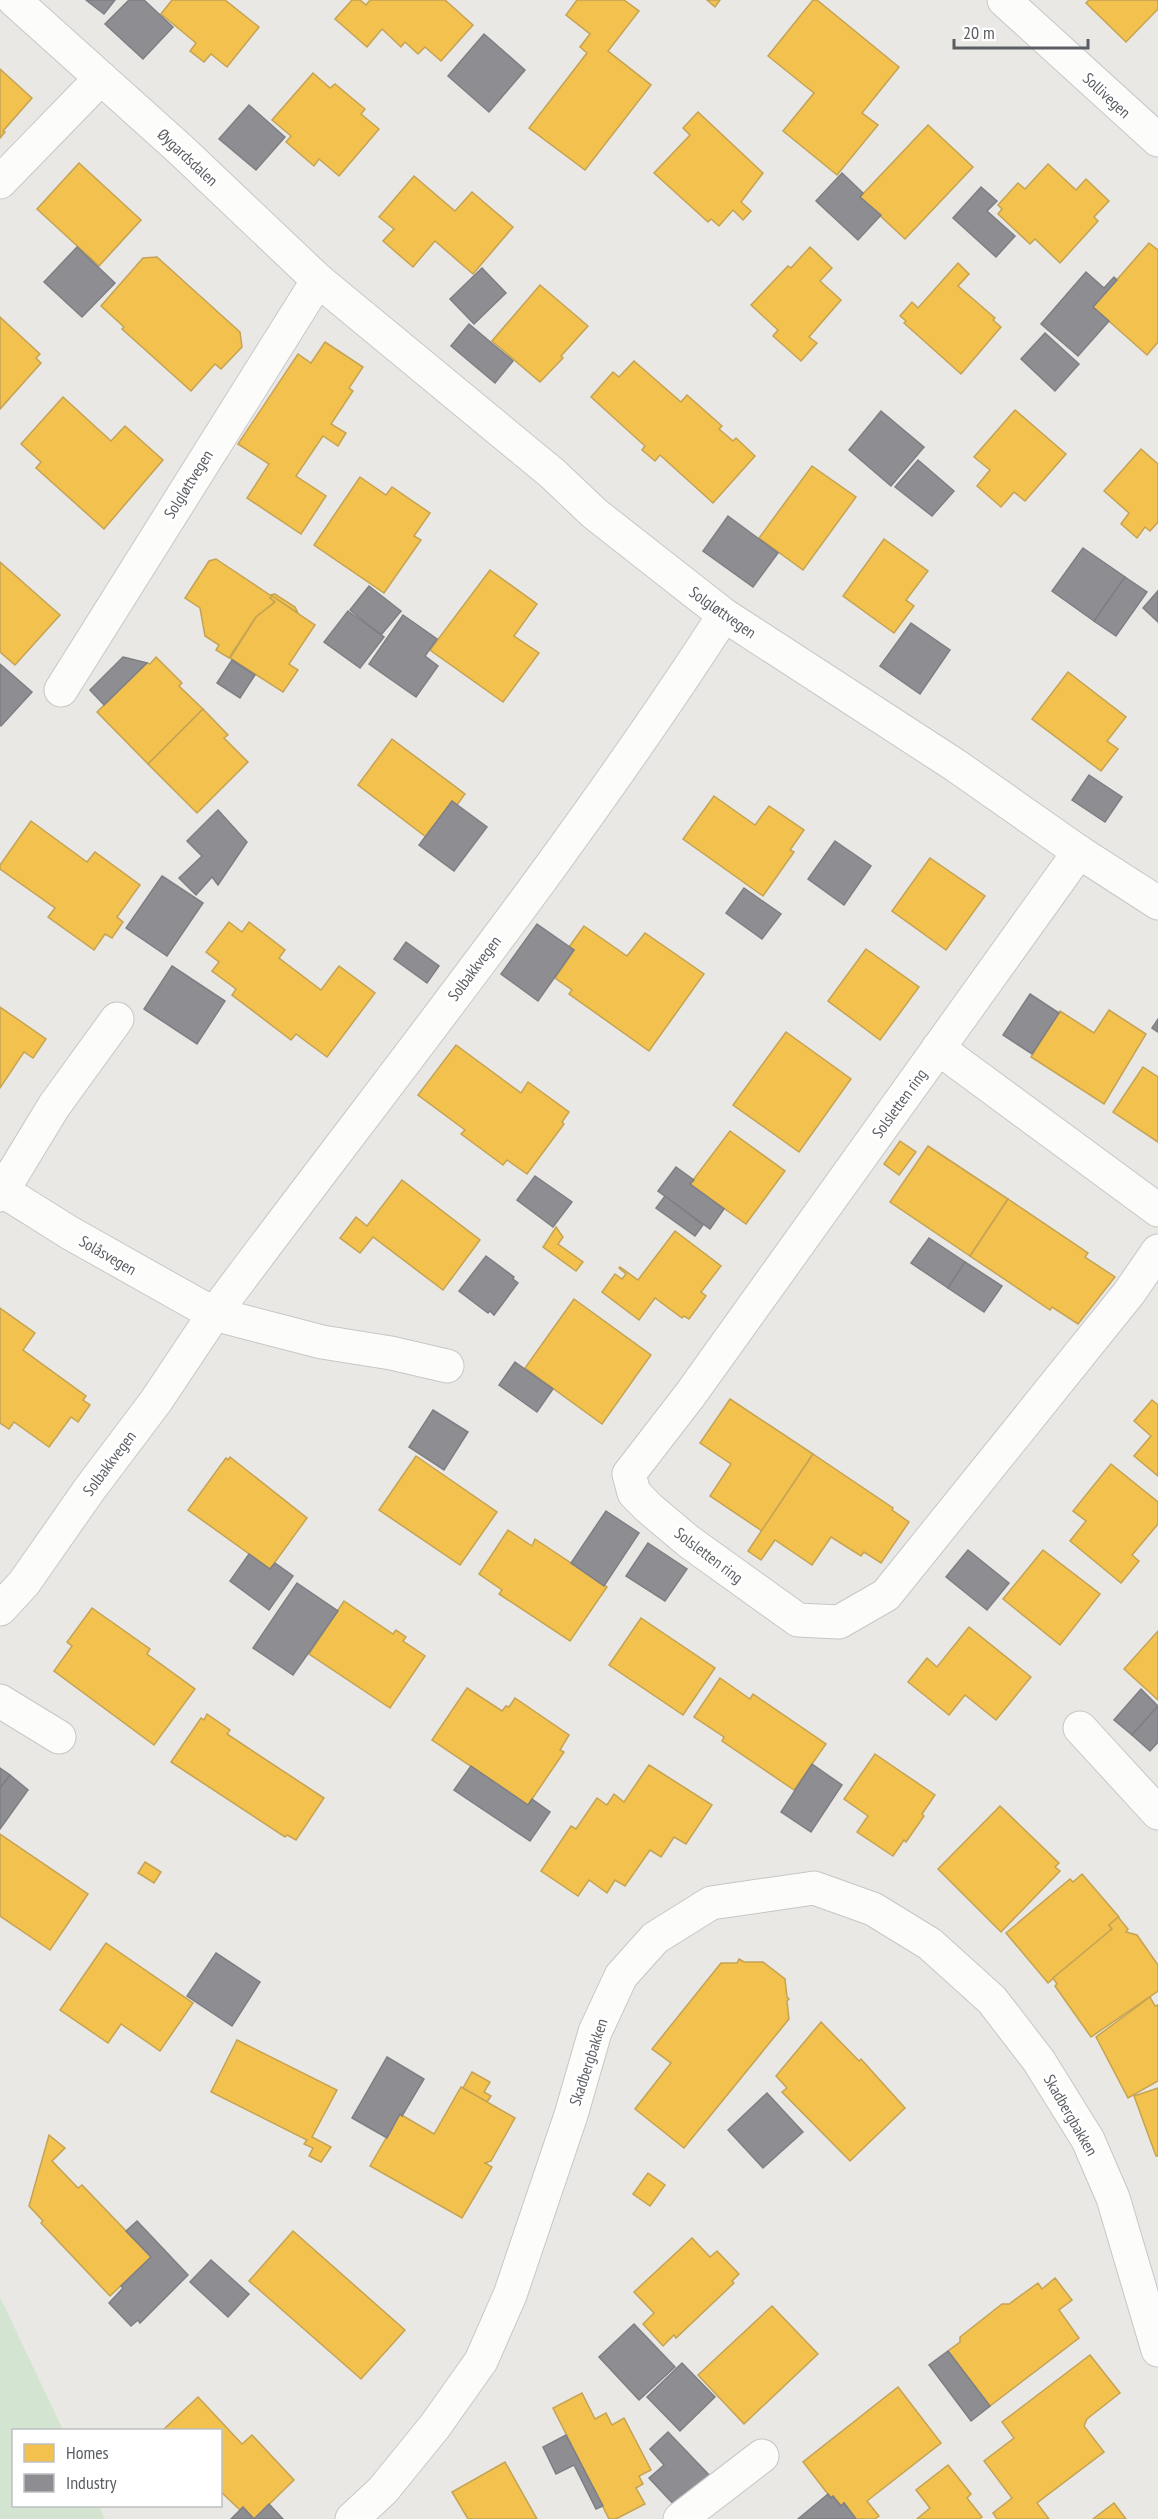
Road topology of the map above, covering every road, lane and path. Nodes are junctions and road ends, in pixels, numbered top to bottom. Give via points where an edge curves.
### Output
1 (14, 0) edge
2 (1004, 0) edge
3 (101, 78) junction
4 (1158, 140) edge
5 (0, 182) edge
6 (273, 237) joint
7 (318, 280) junction
8 (724, 615) junction
9 (62, 690) dead end
10 (1079, 852) junction
11 (1158, 903) edge
12 (117, 1019) dead end
13 (938, 1048) junction
14 (2, 1193) edge
15 (1158, 1210) edge
16 (1158, 1251) edge
17 (214, 1314) junction
18 (447, 1366) dead end
19 (0, 1609) edge
20 (0, 1701) edge
21 (1080, 1728) dead end
22 (59, 1737) dead end
23 (1158, 1813) edge
24 (1158, 2350) edge
25 (762, 2456) dead end
26 (352, 2519) edge
27 (680, 2519) edge

1 - 3 street, Øygardsdalen
2 - 4 street, Sollivegen
3 - 5 street
3 - 6 street, Øygardsdalen
6 - 7 street, Solgløttvegen
7 - 8 street, Solgløttvegen via 553,474 594,513
7 - 9 street, Solgløttvegen
8 - 10 street, Solgløttvegen via 955,765
8 - 17 street, Solbakkvegen via 600,797
10 - 11 street, Solgløttvegen
10 - 13 street, Solsletten ring
12 - 14 street, Solåsvegen via 54,1106
13 - 15 street
13 - 16 street, Solsletten ring via 629,1474 634,1493 649,1508 798,1620 839,1622 886,1595 1129,1293
14 - 17 street, Solåsvegen
17 - 18 street via 322,1342
17 - 19 street, Solbakkvegen via 156,1401
20 - 22 street
21 - 23 street
24 - 26 street, Skadbergbakken via 1113,2198 1088,2140 1039,2061 992,2000 930,1944 873,1909 814,1888 711,1903 655,1938 621,1977 595,2032 510,2295 481,2361 383,2490
25 - 27 street

